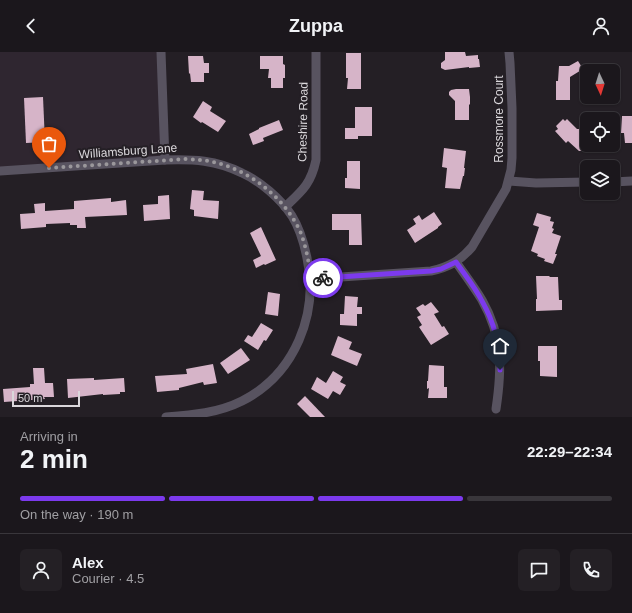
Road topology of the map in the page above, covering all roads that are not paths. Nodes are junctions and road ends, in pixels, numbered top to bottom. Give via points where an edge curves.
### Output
1 (161, 52) edge
2 (316, 52) edge
3 (509, 52) edge
4 (165, 160) junction
5 (0, 171) edge
6 (509, 180) junction
7 (632, 181) edge
8 (580, 182) edge
9 (620, 182) edge
10 (285, 207) junction
11 (456, 262) junction
12 (311, 278) junction
13 (496, 409) dead end
14 (166, 417) edge

1 - 4 street
2 - 10 street, Cheshire Road via 315,165 303,190
3 - 6 street, Rossmore Court via 512,158
4 - 5 street, Williamsburg Lane
4 - 10 street, Williamsburg Lane via 202,160 231,168 261,185
6 - 8 street via 536,183
6 - 11 street, Rossmore Court via 472,247
7 - 9 street
10 - 12 street, Williamsburg Lane via 305,245
11 - 12 street, Rossmore Court via 431,271
11 - 13 street via 482,301 495,330 500,361
12 - 14 street, Williamsburg Lane via 309,307 298,344 288,361 268,384 243,401 222,409

